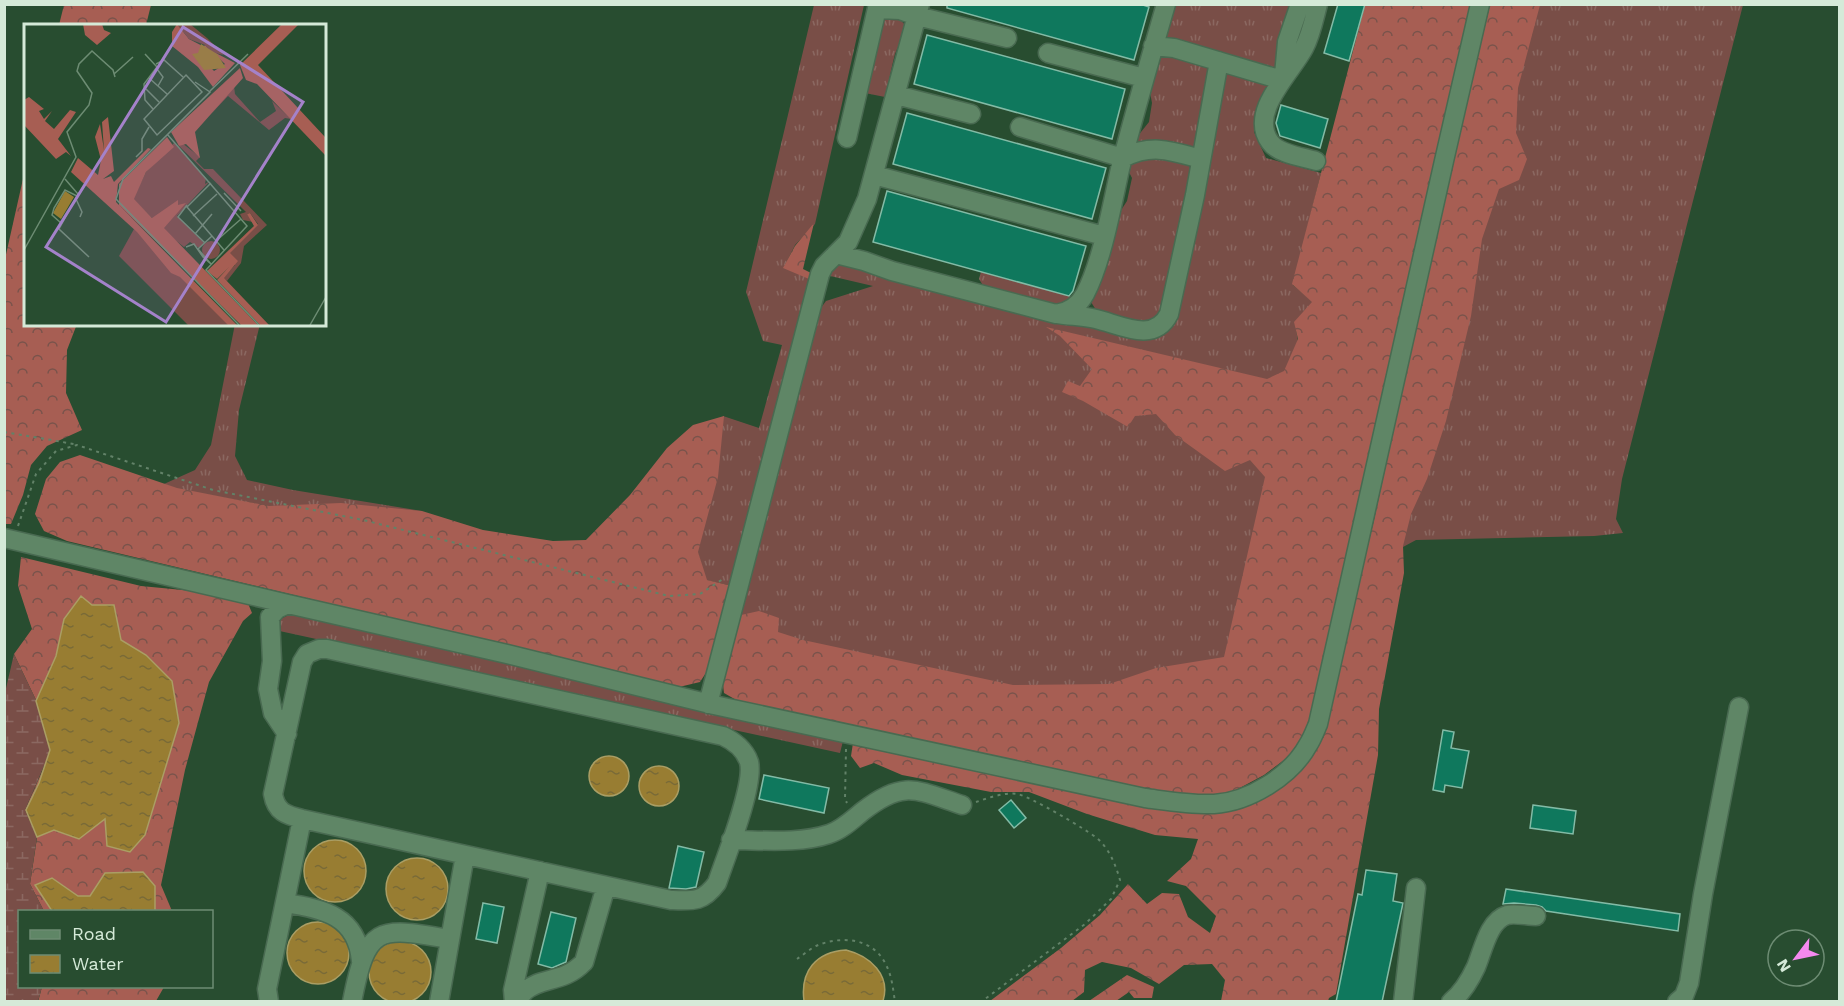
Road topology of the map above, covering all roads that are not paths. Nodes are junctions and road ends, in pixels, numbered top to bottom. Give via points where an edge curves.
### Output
1 (1166, 4) edge
2 (1300, 4) edge
3 (1318, 4) edge
4 (1480, 4) edge
5 (877, 7) edge
6 (919, 10) edge
7 (1007, 38) dead end
8 (1154, 46) junction
9 (1048, 53) dead end
10 (1219, 61) junction
11 (1144, 78) junction
12 (1282, 80) junction
13 (896, 95) junction
14 (971, 114) dead end
15 (1020, 127) dead end
16 (847, 138) dead end
17 (1123, 158) junction
18 (1201, 159) junction
19 (1316, 161) dead end
20 (874, 175) junction
21 (1104, 236) junction
22 (836, 254) junction
23 (1056, 314) junction
24 (9, 539) edge
25 (288, 604) junction
26 (708, 704) junction
27 (1739, 707) dead end
28 (287, 734) junction
29 (962, 805) road end
30 (302, 819) junction
31 (731, 840) junction
32 (465, 855) junction
33 (540, 871) junction
34 (606, 886) junction
35 (1416, 888) dead end
36 (285, 903) junction
37 (1536, 916) dead end
38 (450, 939) junction
39 (361, 961) junction
40 (269, 1002) edge
41 (352, 1002) edge
42 (439, 1002) edge
43 (515, 1002) edge
44 (1403, 1002) edge
45 (1451, 1002) edge
46 (1677, 1002) edge

1 - 8 street
2 - 12 street via 1287,42
3 - 12 street via 1304,49
4 - 26 street via 1318,724 1308,747 1293,765 1261,789 1240,798 1216,804 1191,804 1089,787
5 - 6 street
5 - 16 street
6 - 7 street
6 - 13 street
8 - 10 street
8 - 11 street
9 - 11 street
10 - 12 street
10 - 18 street
11 - 17 street
12 - 19 street via 1268,102 1264,128 1269,142 1277,149
13 - 14 street
13 - 20 street
15 - 17 street
17 - 18 street via 1137,151 1164,149
17 - 21 street
18 - 23 street via 1166,321 1149,330 1132,331 1094,319
20 - 21 street
20 - 22 street via 848,242
21 - 23 street via 1084,295 1074,307
22 - 23 street
22 - 26 street via 820,274
24 - 25 street
25 - 26 street
25 - 28 street via 270,617 272,661 268,689 273,713
27 - 46 street via 1689,983
28 - 30 street via 274,803 280,812
28 - 31 street via 302,662 307,654 327,649 723,736 733,741 749,762 748,783
29 - 31 street via 922,791 903,789 887,795 828,834 803,839
30 - 32 street
30 - 36 street
31 - 34 street via 717,883 699,900 671,900
32 - 33 street
32 - 38 street
33 - 34 street
33 - 43 street via 513,990
34 - 43 street via 584,962 563,978 526,990
35 - 44 street
36 - 39 street via 314,909 346,923 357,940
36 - 40 street via 267,988
37 - 45 street via 1507,915 1498,922 1490,931 1476,968
38 - 39 street via 389,932 368,946
38 - 42 street
39 - 41 street

